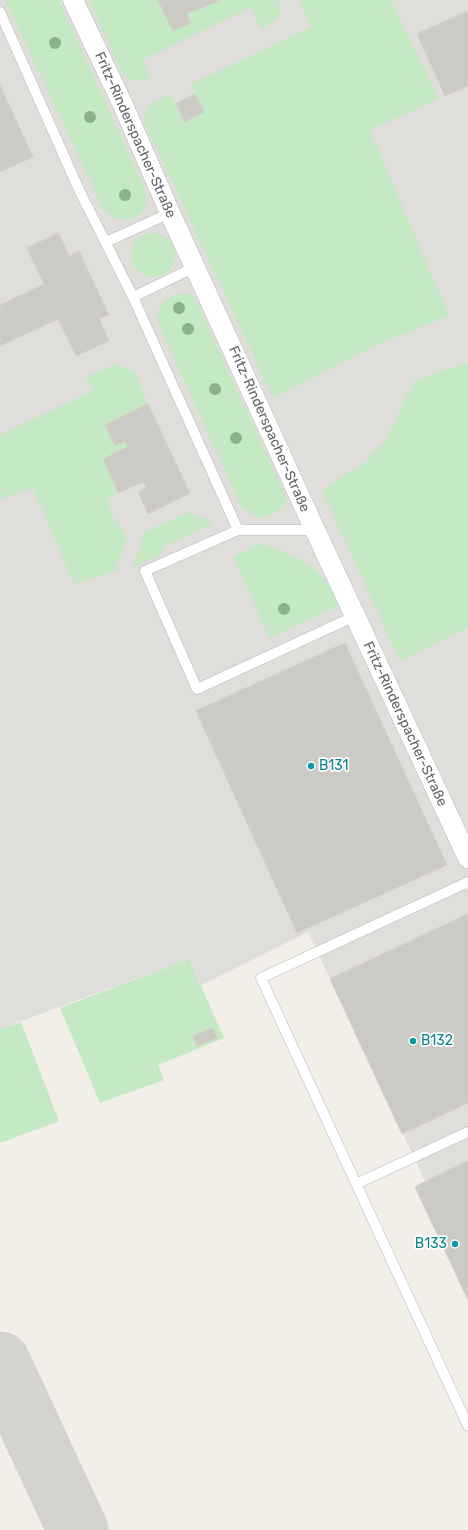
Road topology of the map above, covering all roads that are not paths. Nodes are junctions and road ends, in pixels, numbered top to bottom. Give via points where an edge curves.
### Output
1 (73, 0) edge
2 (0, 12) edge
3 (170, 213) junction
4 (106, 242) junction
5 (195, 266) junction
6 (133, 297) junction
7 (238, 530) junction
8 (315, 530) junction
9 (355, 616) junction
10 (468, 858) edge
11 (468, 882) edge
12 (468, 1132) edge
13 (356, 1184) junction
14 (468, 1426) edge

1 - 3 street, Fritz-Rinderspacher-Straße
2 - 4 lane via 80,192
3 - 4 lane
3 - 5 street, Fritz-Rinderspacher-Straße
4 - 6 lane
5 - 6 lane
5 - 8 street, Fritz-Rinderspacher-Straße
6 - 7 lane
7 - 8 lane
7 - 9 lane via 145,571 197,689
8 - 9 street, Fritz-Rinderspacher-Straße
9 - 10 street, Fritz-Rinderspacher-Straße
11 - 13 lane via 261,978
12 - 13 lane
13 - 14 lane

